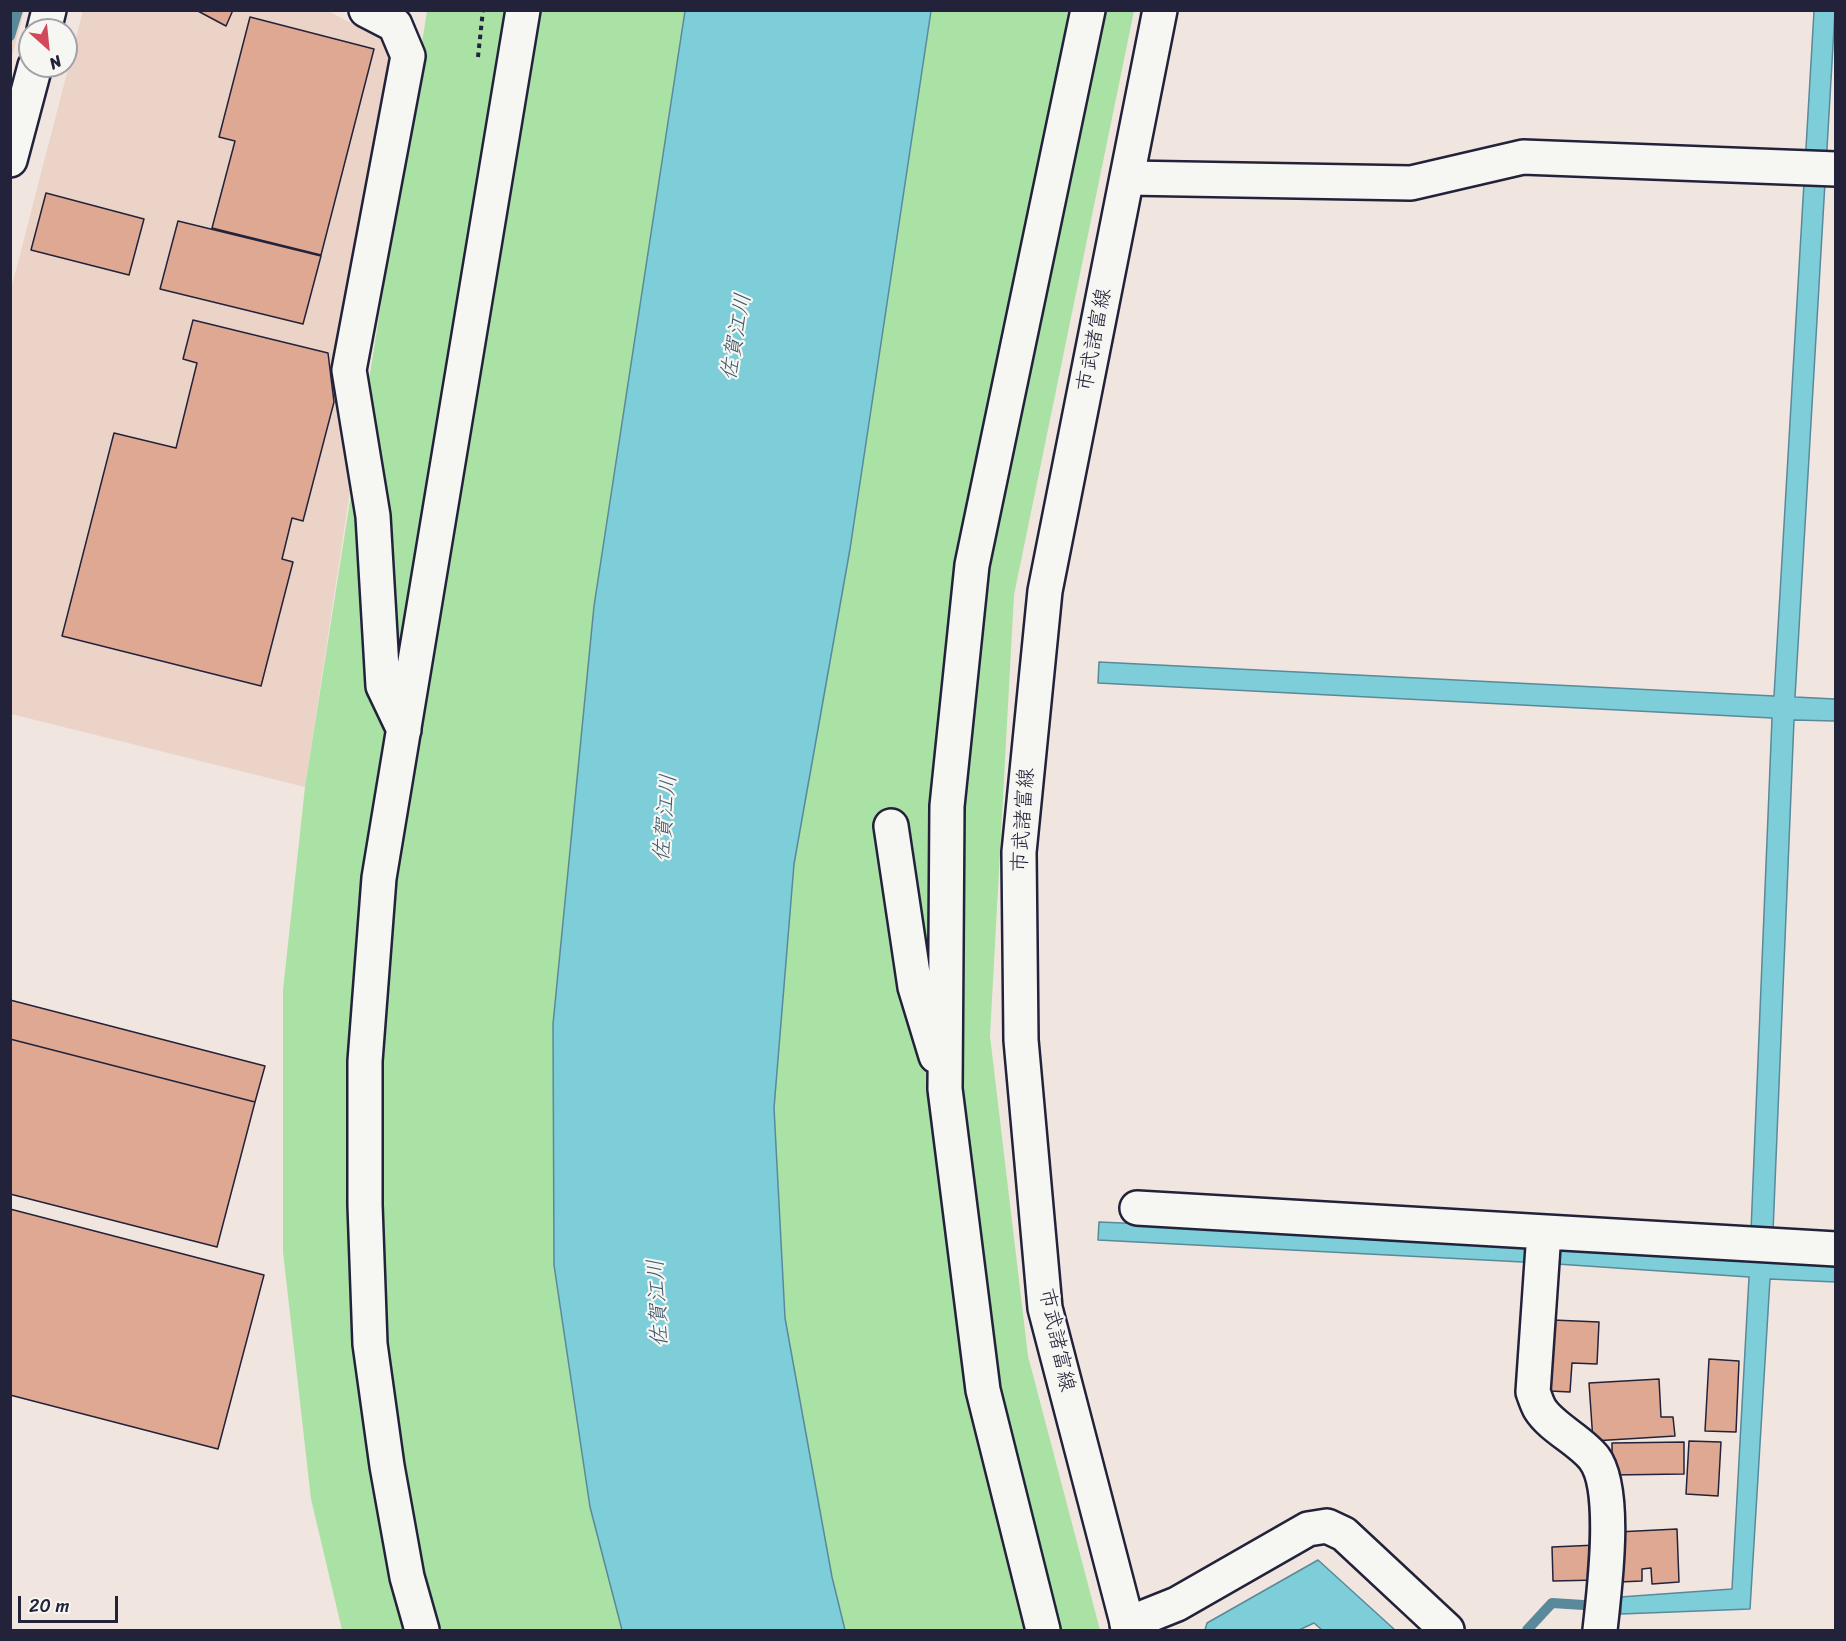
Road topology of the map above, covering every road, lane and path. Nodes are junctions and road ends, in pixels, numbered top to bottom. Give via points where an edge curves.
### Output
1 (366, 10) edge
2 (523, 10) edge
3 (1088, 10) edge
4 (1160, 10) edge
5 (32, 78) edge
6 (10, 160) edge
7 (1836, 169) edge
8 (1128, 178) junction
9 (404, 730) junction
10 (891, 826) dead end
11 (945, 1089) junction
12 (1137, 1208) dead end
13 (1543, 1246) junction
14 (1836, 1249) edge
15 (1602, 1612) edge
16 (1128, 1627) edge
17 (423, 1630) edge
18 (1043, 1630) edge
19 (1447, 1630) edge

1 - 9 street via 395,25 408,56 349,370 373,516 383,686
2 - 9 street
3 - 11 street via 972,565 947,806
4 - 8 street, 市武諸富線
5 - 6 street
7 - 8 street via 1523,157 1411,183
8 - 16 street, 市武諸富線 via 1045,591 1018,852 1021,1040 1045,1308
9 - 17 street via 379,878 365,1061 365,1205 370,1344 407,1576
10 - 11 street via 915,987
11 - 18 street via 983,1390
12 - 13 street
13 - 14 street via 1735,1243
13 - 15 street via 1533,1392 1540,1410 1595,1459 1606,1487
16 - 19 street via 1178,1604 1308,1529 1327,1526 1344,1534

